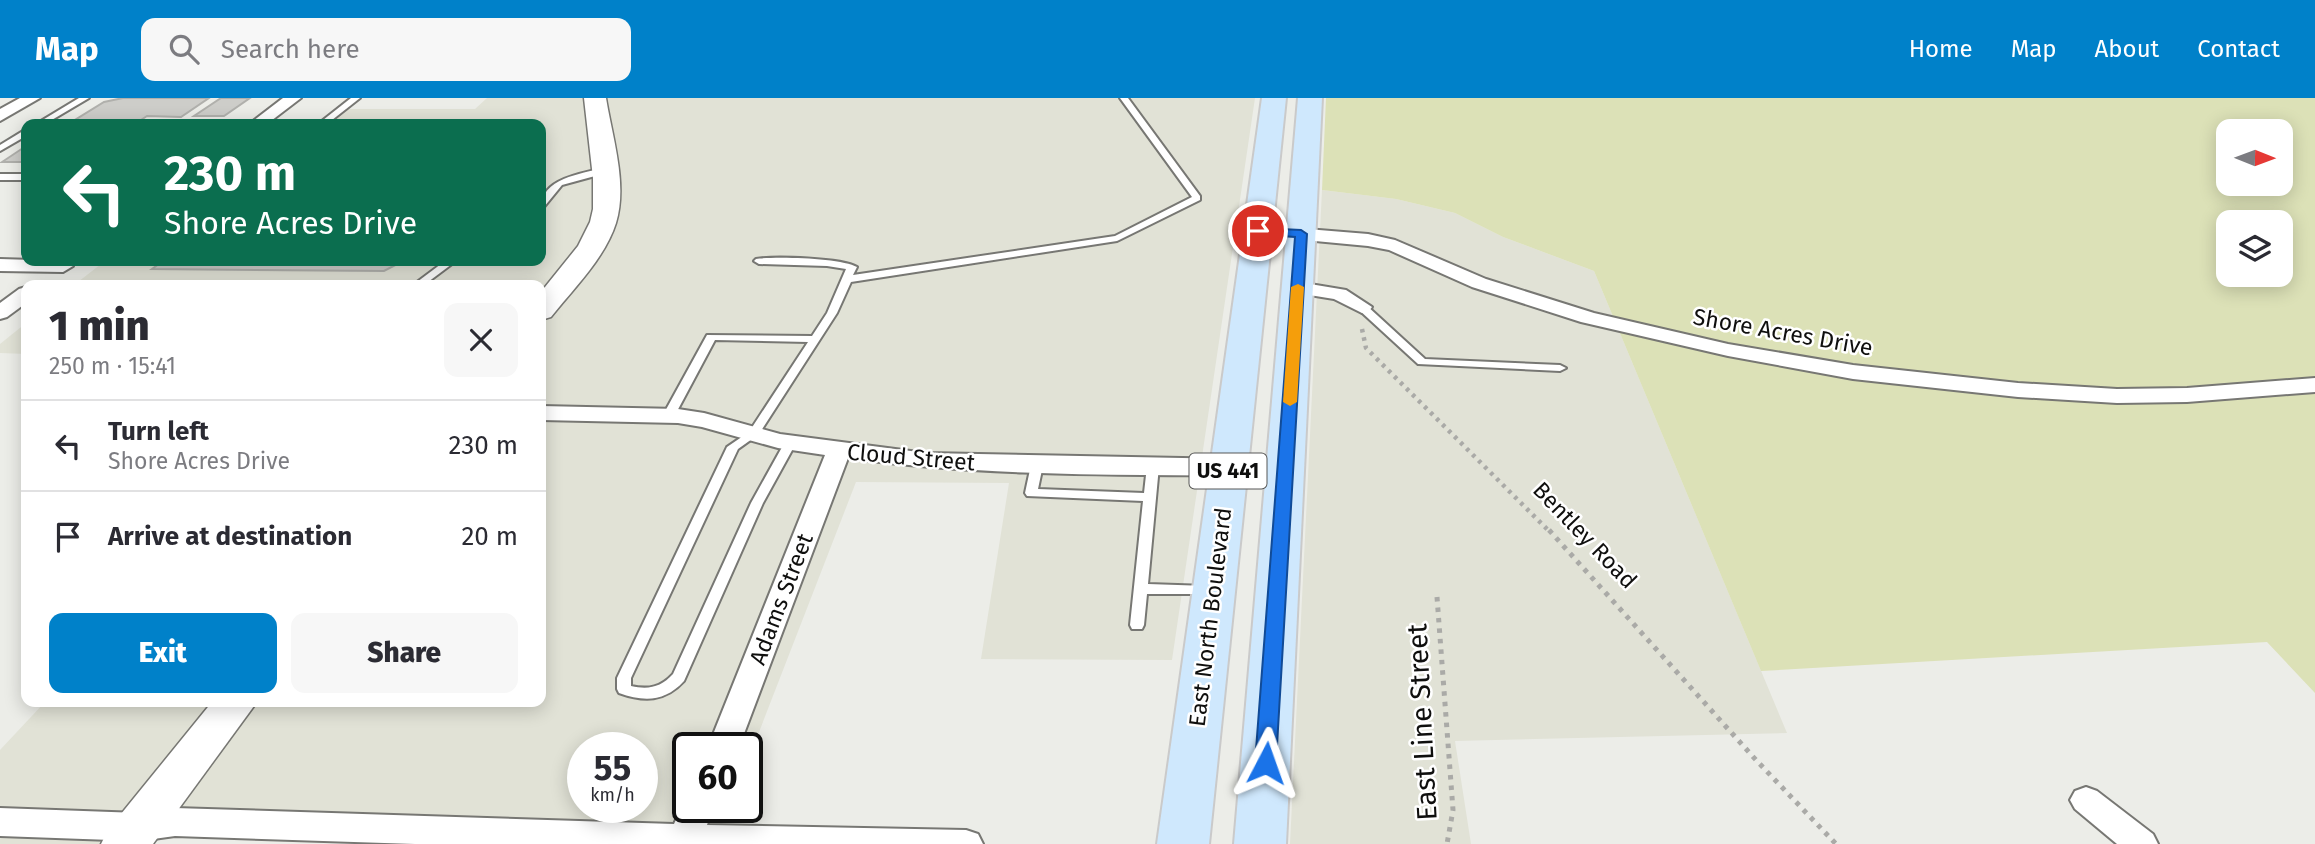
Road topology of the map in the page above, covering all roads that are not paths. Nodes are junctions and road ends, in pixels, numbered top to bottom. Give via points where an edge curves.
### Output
1 (32, 98) edge
2 (85, 98) edge
3 (293, 98) edge
4 (356, 98) edge
5 (594, 98) edge
6 (1124, 98) edge
7 (1275, 98) edge
8 (1310, 98) edge
9 (0, 116) edge
10 (49, 119) edge
11 (264, 119) edge
12 (329, 119) edge
13 (21, 136) edge
14 (0, 148) edge
15 (603, 171) junction
16 (0, 177) edge
17 (21, 177) edge
18 (546, 199) edge
19 (1258, 231) junction
20 (1301, 234) junction
21 (759, 261) dead end
22 (21, 264) edge
23 (0, 265) edge
24 (63, 266) edge
25 (444, 266) edge
26 (849, 279) junction
27 (44, 280) edge
28 (425, 280) edge
29 (1298, 288) junction
30 (21, 297) edge
31 (546, 304) edge
32 (1362, 307) joint
33 (0, 313) edge
34 (814, 339) junction
35 (1560, 368) dead end
36 (2315, 385) edge
37 (546, 413) edge
38 (669, 415) junction
39 (753, 434) junction
40 (790, 443) junction
41 (839, 451) junction
42 (1037, 465) junction
43 (1153, 466) junction
44 (1228, 466) junction
45 (1286, 468) junction
46 (1150, 497) junction
47 (1141, 589) junction
48 (1213, 592) junction
49 (1137, 625) dead end
50 (232, 707) edge
51 (729, 732) edge
52 (2086, 800) dead end
53 (0, 822) edge
54 (691, 823) edge
55 (132, 835) edge
56 (684, 841) edge
57 (966, 844) edge
58 (1183, 844) edge
59 (1260, 844) edge
60 (2141, 844) edge

1 - 9 street
2 - 10 lane
3 - 11 street
4 - 12 lane
5 - 15 main road
6 - 26 lane via 1197,198 1117,238
7 - 19 main road, East North Boulevard / US 441
8 - 20 main road, US 441
13 - 14 lane
15 - 18 lane via 559,183
15 - 31 main road via 607,197 603,221 589,248
16 - 17 lane
19 - 20 street, Shore Acres Drive
19 - 44 main road, East North Boulevard / US 441
20 - 29 main road, US 441
20 - 36 street, Shore Acres Drive via 1395,246 1511,294 1627,328 1853,372 2117,396
21 - 26 lane via 852,267
22 - 23 street
24 - 27 street
25 - 28 lane
26 - 34 lane
29 - 32 street via 1339,294
29 - 45 main road, US 441
30 - 33 street
32 - 35 lane via 1422,362
34 - 38 lane via 712,337
34 - 39 lane
37 - 38 street, Cloud Street
38 - 39 street, Cloud Street
39 - 40 street, Cloud Street
39 - 40 lane via 733,447 624,678 624,689 655,694 670,689 679,677 757,503
40 - 41 street, Cloud Street
41 - 42 street, Cloud Street via 926,461
41 - 51 street, Adams Street
42 - 43 street, Cloud Street
42 - 46 lane via 1031,493
43 - 44 street, Cloud Street
43 - 46 lane
44 - 45 street, Cloud Street
44 - 48 main road, East North Boulevard / US 441
45 - 59 main road, US 441
46 - 47 lane
47 - 48 lane
47 - 49 lane
48 - 58 main road, East North Boulevard / US 441
50 - 55 main road
52 - 60 street
53 - 55 street
54 - 56 street
55 - 56 street via 174,822
56 - 57 street

